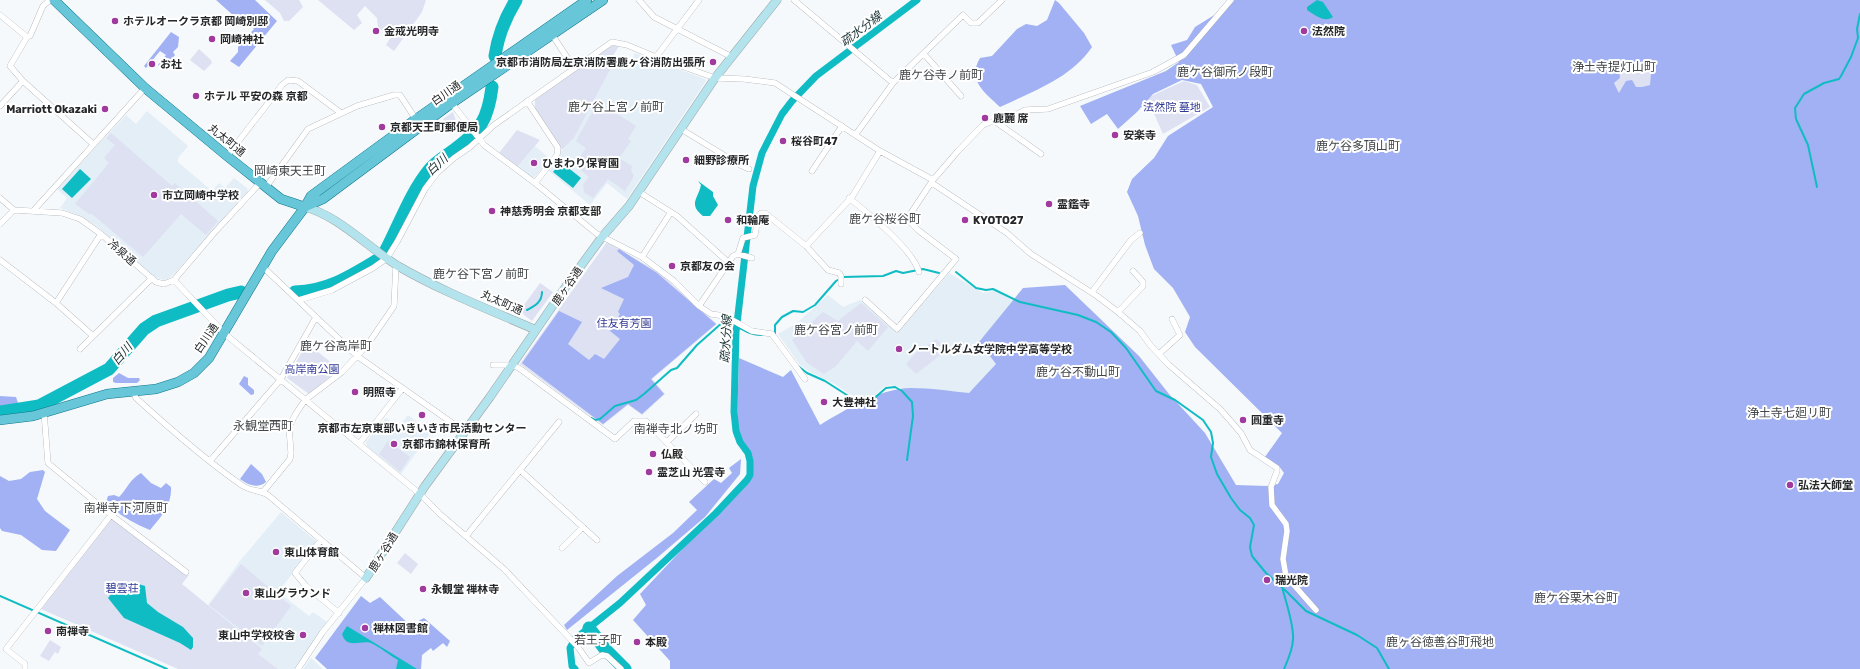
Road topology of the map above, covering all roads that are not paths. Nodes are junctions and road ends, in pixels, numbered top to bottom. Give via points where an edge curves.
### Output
1 (50, 0) edge
2 (54, 0) edge
3 (587, 0) edge
4 (603, 0) edge
5 (639, 0) edge
6 (698, 0) edge
7 (777, 0) edge
8 (794, 0) edge
9 (1002, 0) edge
10 (1231, 0) edge
11 (0, 15) edge
12 (676, 28) junction
13 (550, 32) junction
14 (27, 37) junction
15 (924, 54) junction
16 (656, 57) junction
17 (732, 57) junction
18 (574, 68) junction
19 (715, 78) junction
20 (23, 81) junction
21 (894, 83) junction
22 (145, 88) junction
23 (961, 96) dead end
24 (450, 100) junction
25 (527, 101) junction
26 (0, 106) edge
27 (341, 113) junction
28 (418, 122) junction
29 (996, 122) junction
30 (842, 126) junction
31 (681, 129) junction
32 (856, 134) junction
33 (478, 138) junction
34 (93, 144) junction
35 (880, 151) junction
36 (1041, 154) dead end
37 (227, 156) junction
38 (749, 169) dead end
39 (812, 171) dead end
40 (933, 182) junction
41 (535, 183) junction
42 (263, 185) junction
43 (639, 192) junction
44 (0, 198) edge
45 (849, 198) junction
46 (305, 207) junction
47 (14, 210) junction
48 (34, 210) junction
49 (671, 212) junction
50 (0, 224) edge
51 (1140, 233) dead end
52 (101, 234) junction
53 (602, 237) junction
54 (806, 246) junction
55 (738, 254) junction
56 (642, 257) junction
57 (748, 257) dead end
58 (387, 258) junction
59 (0, 260) edge
60 (728, 262) junction
61 (396, 264) junction
62 (263, 267) junction
63 (919, 270) dead end
64 (1133, 271) dead end
65 (152, 278) junction
66 (174, 280) junction
67 (841, 280) dead end
68 (1092, 292) junction
69 (299, 300) junction
70 (865, 300) dead end
71 (56, 303) junction
72 (699, 306) junction
73 (1118, 312) junction
74 (316, 317) junction
75 (1172, 319) dead end
76 (536, 330) junction
77 (224, 334) junction
78 (93, 336) junction
79 (80, 349) dead end
80 (1160, 354) junction
81 (357, 356) junction
82 (493, 365) dead end
83 (511, 365) junction
84 (281, 379) junction
85 (805, 379) dead end
86 (402, 389) junction
87 (133, 391) junction
88 (305, 400) junction
89 (44, 412) junction
90 (696, 414) dead end
91 (0, 420) edge
92 (559, 422) dead end
93 (465, 432) junction
94 (666, 442) junction
95 (359, 444) junction
96 (210, 461) junction
97 (520, 470) junction
98 (705, 482) dead end
99 (263, 492) junction
100 (420, 494) junction
101 (111, 515) junction
102 (583, 527) junction
103 (467, 535) junction
104 (321, 540) junction
105 (597, 540) dead end
106 (562, 548) dead end
107 (186, 572) dead end
108 (366, 578) junction
109 (1316, 610) dead end
110 (339, 612) junction
111 (25, 669) edge
112 (298, 669) edge
113 (621, 669) edge

1 - 14 street via 43,6 30,36
2 - 22 main road, 丸太町通
3 - 13 main road, 白川通
4 - 13 main road, 白川通
5 - 12 street via 649,14
6 - 12 street
7 - 17 street, 鹿ヶ谷通
8 - 21 street
9 - 15 street via 978,23 971,23 963,15
10 - 29 street via 1184,55 1153,72 1048,109 1026,110
11 - 14 street
12 - 16 street
12 - 17 street
13 - 18 street
13 - 24 main road, 白川通
14 - 20 street via 10,66
15 - 21 street
15 - 23 street
16 - 18 street via 616,42 609,43
16 - 19 street
17 - 19 street, 鹿ヶ谷通
18 - 25 street
19 - 30 street via 769,81 781,85
19 - 31 street, 鹿ヶ谷通
20 - 26 street
20 - 34 street
21 - 32 street
22 - 34 street
22 - 37 main road, 丸太町通
24 - 28 main road, 白川通
24 - 33 street
25 - 33 street
25 - 41 street via 558,148 557,155
27 - 28 street via 357,106 400,95
27 - 37 street via 298,80 288,80
27 - 42 street via 308,129
28 - 46 main road, 白川通 via 311,196
29 - 36 street
29 - 40 street via 983,125
30 - 32 street
30 - 39 street
31 - 38 street
31 - 43 street, 鹿ヶ谷通
32 - 35 street
33 - 41 street
33 - 58 street via 437,173 425,189
34 - 48 street
35 - 40 street
35 - 45 street
37 - 42 main road, 丸太町通
40 - 68 street via 1007,233 1031,254
40 - 70 street via 906,219 956,259 897,329
41 - 53 street
42 - 46 main road, 丸太町通 via 281,199
42 - 66 street
43 - 49 street
43 - 53 street, 鹿ヶ谷通
44 - 47 street
45 - 54 street
45 - 63 street via 914,259
46 - 58 street, 丸太町通 via 321,212
46 - 62 main road, 白川通
47 - 48 street, 冷泉通
47 - 50 street
48 - 52 street, 冷泉通 via 70,214
49 - 56 street
49 - 60 street
51 - 68 street via 1131,240
52 - 65 street, 冷泉通
52 - 71 street
53 - 56 street
53 - 76 street, 鹿ヶ谷通
54 - 55 street via 765,213 761,213 755,236 743,238
54 - 67 street via 828,270 839,273
55 - 57 street
55 - 60 street
56 - 72 street via 674,281
58 - 61 street, 丸太町通
58 - 69 street via 332,290
59 - 71 street
60 - 72 street
61 - 76 street, 丸太町通 via 416,276
61 - 81 street via 394,306
62 - 69 street
62 - 77 main road, 白川通
64 - 73 street via 1143,282 1143,286
65 - 66 street, 冷泉通 via 164,284
65 - 78 street
66 - 77 street
68 - 73 street
69 - 74 street
71 - 78 street
72 - 85 street via 711,314 725,316 752,331 772,334
73 - 80 street via 1140,331
74 - 81 street
74 - 84 street
75 - 80 street via 1180,335
76 - 83 street, 鹿ヶ谷通
77 - 84 street
77 - 87 main road, 白川通 via 209,358 194,373 172,385
78 - 79 street
80 - 109 street via 1220,408 1250,450 1278,471 1271,487 1272,505 1286,524 1286,576
81 - 86 street
81 - 88 street
82 - 83 street
83 - 93 street, 鹿ヶ谷通
83 - 94 street via 519,368 615,439 634,420 646,420
84 - 88 street
84 - 96 street
86 - 93 street
86 - 95 street
87 - 89 main road, 白川通 via 92,398
87 - 96 street via 136,398
88 - 95 street
88 - 99 street via 289,427 290,459
89 - 91 main road, 白川通
89 - 101 street via 48,463
90 - 94 street
92 - 97 street
93 - 100 street, 鹿ヶ谷通
94 - 98 street
95 - 100 street
96 - 99 street via 252,491
97 - 102 street
97 - 103 street
99 - 104 street
100 - 103 street
100 - 108 street, 鹿ヶ谷通
101 - 107 street
101 - 111 street via 6,649 25,664
102 - 105 street
102 - 106 street
103 - 113 street via 504,569 573,642 589,664 602,655 607,656
104 - 108 street
104 - 110 street via 295,573 306,586
108 - 110 street
110 - 112 street

